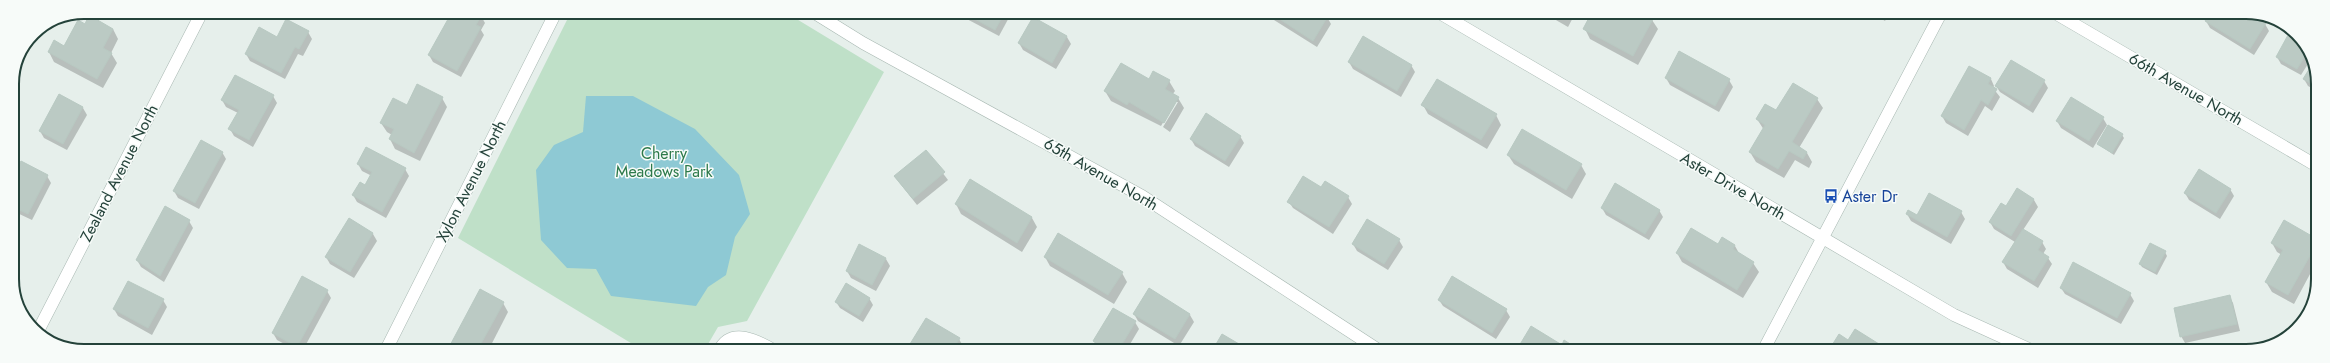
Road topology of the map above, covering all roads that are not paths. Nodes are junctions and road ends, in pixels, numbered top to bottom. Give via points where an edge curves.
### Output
1 (198, 19) edge
2 (552, 19) edge
3 (825, 19) edge
4 (1450, 19) edge
5 (1937, 19) edge
6 (2067, 19) edge
7 (2311, 162) edge
8 (1822, 238) junction
9 (41, 327) edge
10 (389, 344) edge
11 (724, 344) edge
12 (763, 344) edge
13 (1369, 344) edge
14 (1767, 344) edge
15 (2018, 344) edge

1 - 9 street, Zealand Avenue North
2 - 10 street, Xylon Avenue North
3 - 13 street, 65th Avenue North via 883,54 1142,196
4 - 8 street, Aster Drive North
5 - 8 street
6 - 7 street, 66th Avenue North
8 - 14 street
8 - 15 street, Aster Drive North via 1954,315
11 - 12 street via 733,338 752,338

